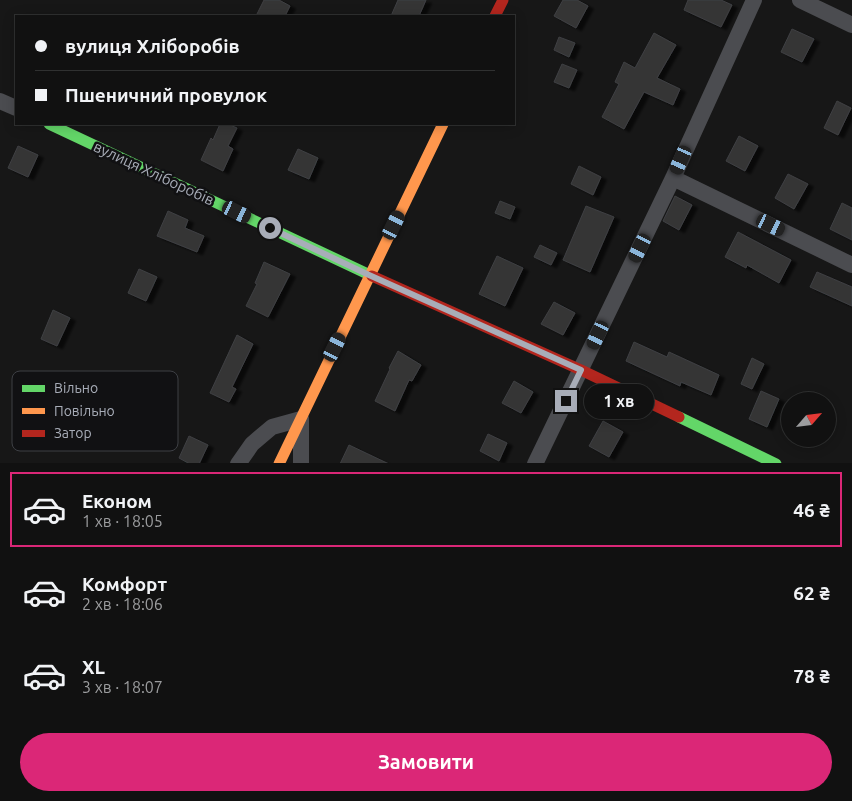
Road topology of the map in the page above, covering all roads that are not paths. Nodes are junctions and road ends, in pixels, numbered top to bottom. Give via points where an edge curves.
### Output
1 (503, 0) edge
2 (754, 0) edge
3 (800, 0) edge
4 (496, 15) edge
5 (852, 25) edge
6 (0, 100) edge
7 (15, 108) edge
8 (51, 125) edge
9 (443, 125) edge
10 (673, 178) junction
11 (852, 265) edge
12 (369, 275) junction
13 (581, 370) junction
14 (300, 419) junction
15 (239, 463) edge
16 (279, 463) edge
17 (301, 463) edge
18 (534, 463) edge
19 (774, 463) edge

1 - 4 street
2 - 10 street
3 - 5 street
6 - 7 street
8 - 12 street, вулиця Хліборобів
9 - 12 street
10 - 11 street
10 - 13 street
12 - 13 street, вулиця Хліборобів
12 - 14 street
13 - 18 street
13 - 19 street, вулиця Хліборобів
14 - 15 street via 272,427 252,444
14 - 16 street
14 - 17 street

